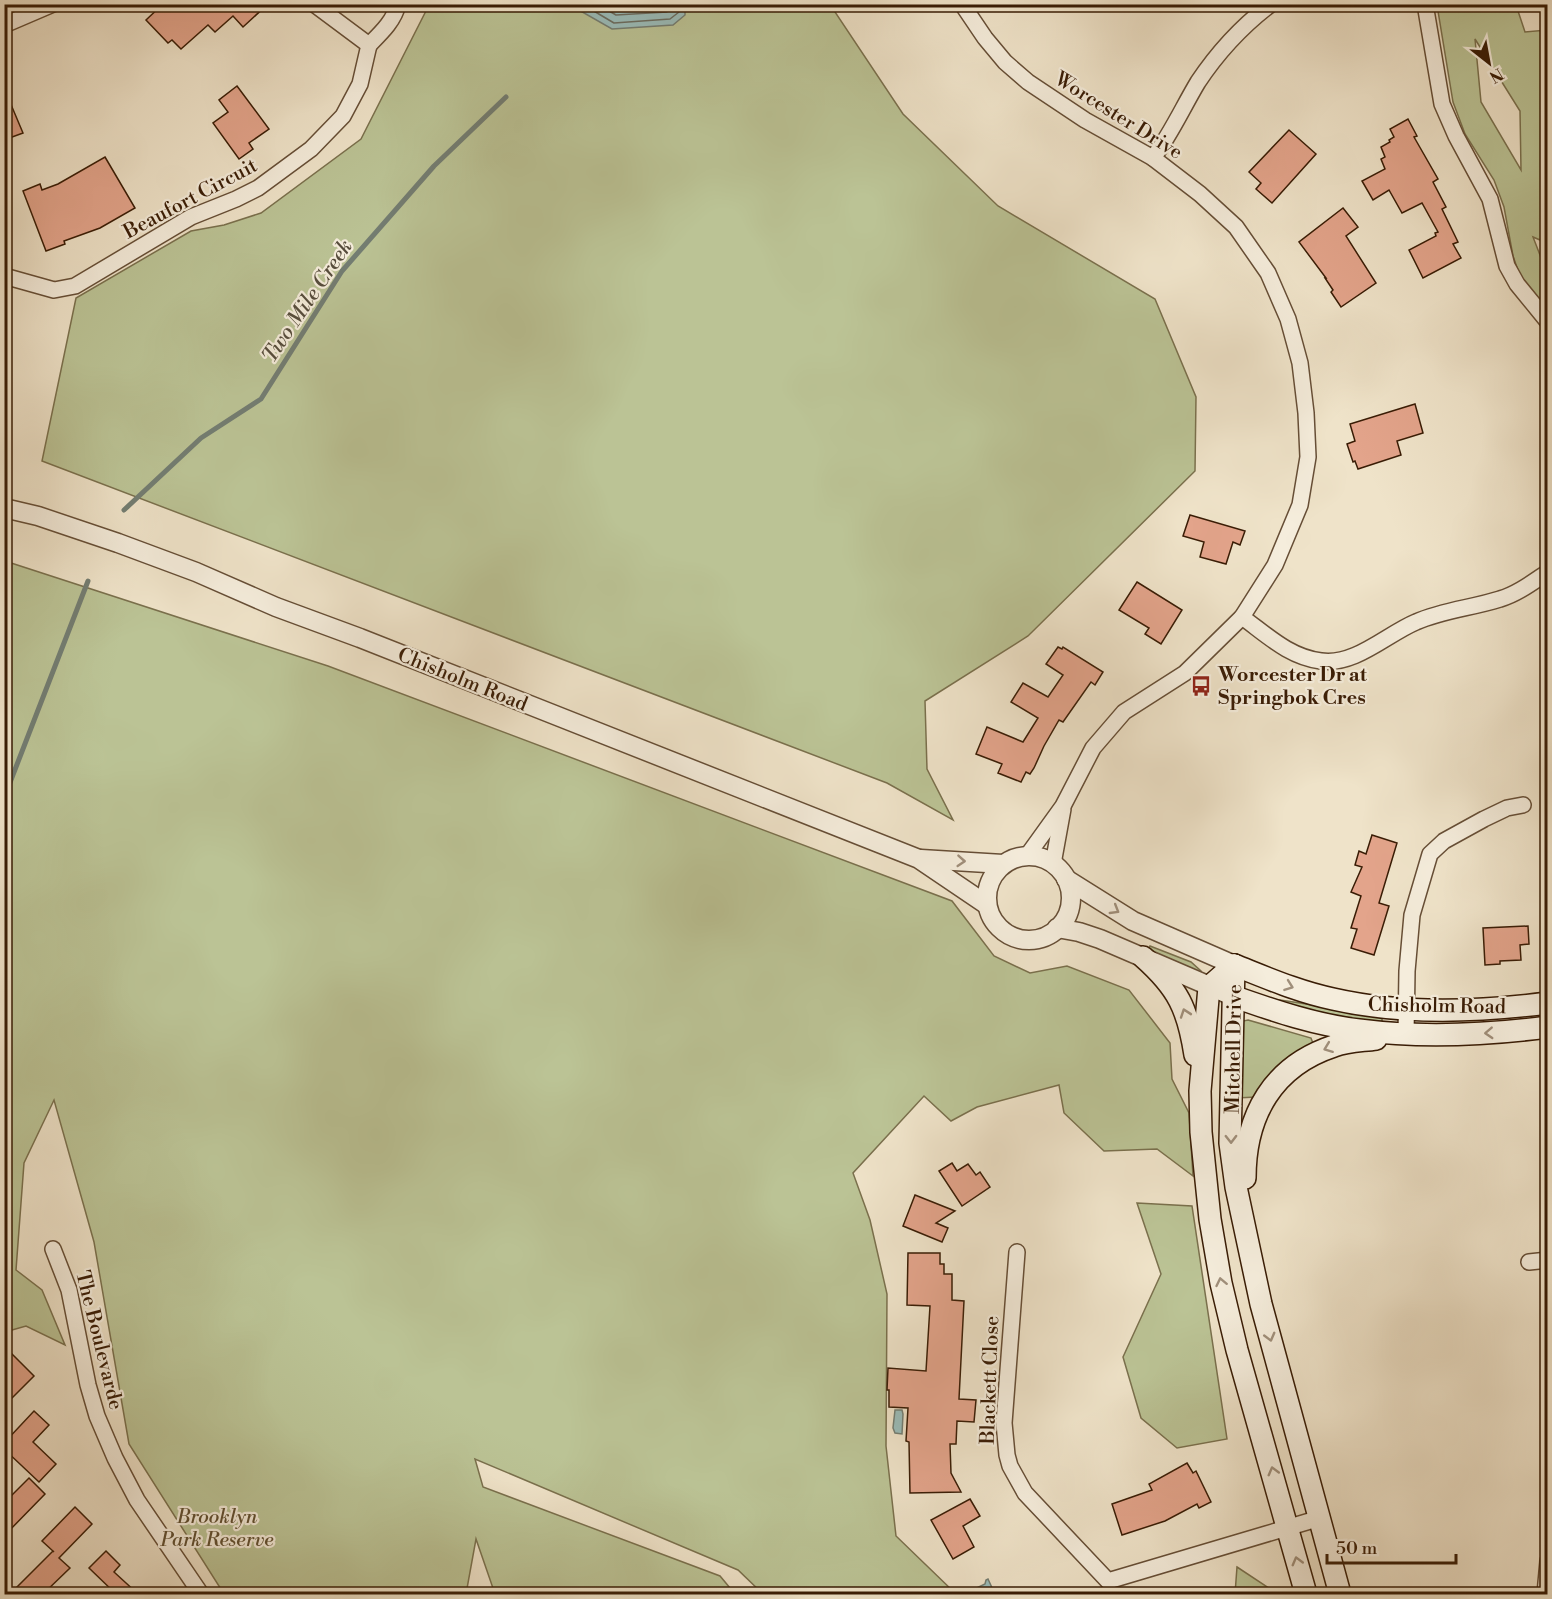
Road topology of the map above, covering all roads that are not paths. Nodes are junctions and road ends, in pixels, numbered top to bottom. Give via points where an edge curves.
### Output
1 (53, 4) edge
2 (314, 4) edge
3 (398, 4) edge
4 (962, 4) edge
5 (1270, 4) edge
6 (1425, 4) edge
7 (4, 25) edge
8 (369, 45) junction
9 (1153, 158) junction
10 (4, 276) edge
11 (1548, 322) edge
12 (4, 508) edge
13 (1548, 572) edge
14 (1242, 617) junction
15 (1523, 805) dead end
16 (1063, 806) junction
17 (1027, 856) junction
18 (919, 859) junction
19 (1004, 864) junction
20 (1053, 864) junction
21 (1066, 879) junction
22 (987, 905) junction
23 (1057, 928) junction
24 (1143, 957) junction
25 (1234, 965) junction
26 (1209, 987) junction
27 (1234, 997) junction
28 (1548, 1003) edge
29 (1408, 1009) junction
30 (1548, 1027) edge
31 (1406, 1035) junction
32 (1200, 1091) junction
33 (1246, 1239) junction
34 (53, 1249) dead end
35 (1017, 1252) dead end
36 (1548, 1260) edge
37 (1529, 1262) dead end
38 (1320, 1518) junction
39 (1288, 1527) junction
40 (1548, 1561) edge
41 (1108, 1588) edge
42 (201, 1594) edge
43 (1306, 1594) edge
44 (1340, 1594) edge
45 (1545, 1594) edge

1 - 7 street
2 - 8 street
3 - 8 street, Beaufort Circuit via 386,28
4 - 9 street, Worcester Drive via 1005,62 1028,82
5 - 9 street via 1223,48
6 - 11 street via 1442,105 1490,200 1507,266 1517,285
8 - 10 street, Beaufort Circuit via 360,84 343,116 311,149 258,188 191,217 75,286 54,290
9 - 14 street, Worcester Drive via 1236,227 1268,273 1288,319 1300,363 1308,456 1300,504 1275,565
12 - 18 street, Chisholm Road via 38,516 196,572 276,607
13 - 14 street via 1502,599 1416,622 1353,657 1322,662 1291,653
14 - 16 street, Worcester Drive via 1185,673 1124,712 1093,748
15 - 29 street via 1484,819 1444,841 1430,854 1412,915
16 - 17 street, Worcester Drive
16 - 20 street, Worcester Drive
17 - 19 street
17 - 20 street
18 -> 19 street, Chisholm Road
18 - 22 street, Chisholm Road
19 - 22 street via 990,883
20 - 21 street
21 - 23 street via 1070,905
21 -> 25 street, Chisholm Road via 1133,921
22 - 23 street via 997,925 1015,937 1037,939
23 - 24 street, Chisholm Road via 1100,939
24 - 26 street, Chisholm Road
32 -> 24 main road via 1192,1036 1180,999
25 - 26 main road, Mitchell Drive
25 - 27 main road, Mitchell Drive
25 -> 29 main road, Chisholm Road via 1333,999
26 - 27 street, Chisholm Road
26 - 32 main road, Mitchell Drive
27 - 31 main road, Chisholm Road via 1320,1023
27 -> 33 main road, Mitchell Drive via 1230,1143
28 - 29 main road, Chisholm Road
29 - 31 street
30 -> 31 main road, Chisholm Road
31 -> 33 main road via 1336,1045 1318,1052 1286,1072 1268,1092 1248,1139
39 -> 32 main road, Mitchell Drive via 1221,1283 1204,1179
33 -> 38 main road, Mitchell Drive
34 - 42 street, The Boulevarde via 69,1290 97,1416 115,1458 137,1500
35 - 41 street, Blackett Close via 1004,1423 1007,1455 1025,1492
36 - 37 street
38 - 39 street, Blackett Close
38 - 44 main road, Mitchell Drive
39 - 41 street, Blackett Close
43 -> 39 main road, Mitchell Drive
40 - 45 street

